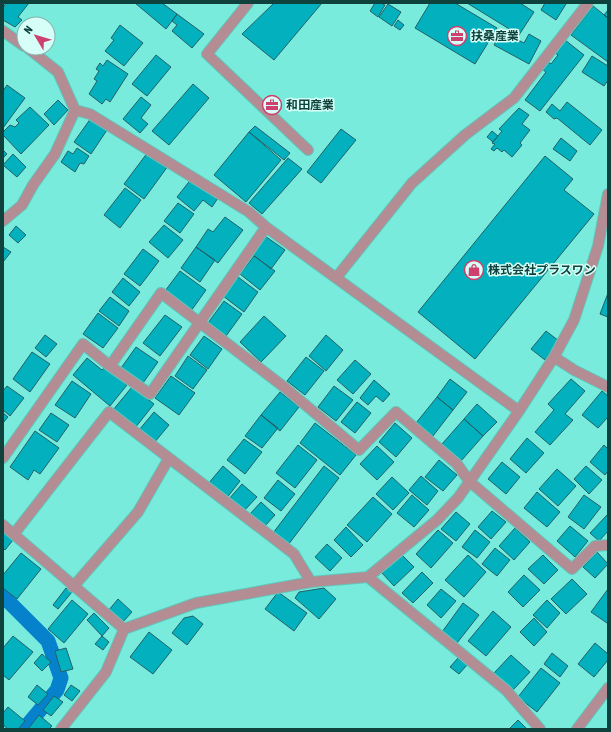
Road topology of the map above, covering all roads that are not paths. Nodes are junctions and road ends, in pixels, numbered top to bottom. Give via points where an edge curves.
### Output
1 (248, 3) edge
2 (588, 3) edge
3 (3, 31) edge
4 (16, 40) edge
5 (38, 56) edge
6 (76, 110) junction
7 (308, 150) dead end
8 (608, 194) edge
9 (3, 221) edge
10 (266, 227) junction
11 (336, 278) junction
12 (200, 322) junction
13 (554, 357) junction
14 (110, 366) junction
15 (608, 387) edge
16 (519, 411) junction
17 (3, 458) edge
18 (169, 458) junction
19 (469, 481) junction
20 (3, 525) edge
21 (14, 534) junction
22 (608, 545) edge
23 (368, 577) junction
24 (311, 582) junction
25 (73, 587) junction
26 (124, 629) junction
27 (608, 688) edge
28 (61, 729) edge
29 (540, 729) edge
30 (577, 729) edge

1 - 7 street via 208,54
2 - 11 street via 514,98 465,135 412,183
3 - 4 street
5 - 6 street via 58,72
6 - 9 street via 55,154 22,205
6 - 10 street via 96,118 249,212
8 - 13 street via 598,246 574,320
10 - 11 street
10 - 12 street
11 - 16 street
12 - 14 street via 150,394
12 - 14 street via 161,293
12 - 19 street via 284,387 359,450 396,412 458,464
13 - 15 street
13 - 16 street
14 - 17 street via 83,344
16 - 19 street
18 - 21 street via 109,412
18 - 24 street via 294,554
18 - 25 street via 138,512
19 - 22 street via 572,569 595,546
19 - 23 street via 458,498 437,520
20 - 21 street
21 - 25 street
23 - 24 street
23 - 29 street via 506,690
24 - 26 street via 196,603
25 - 26 street
26 - 28 street via 106,672
27 - 30 street

